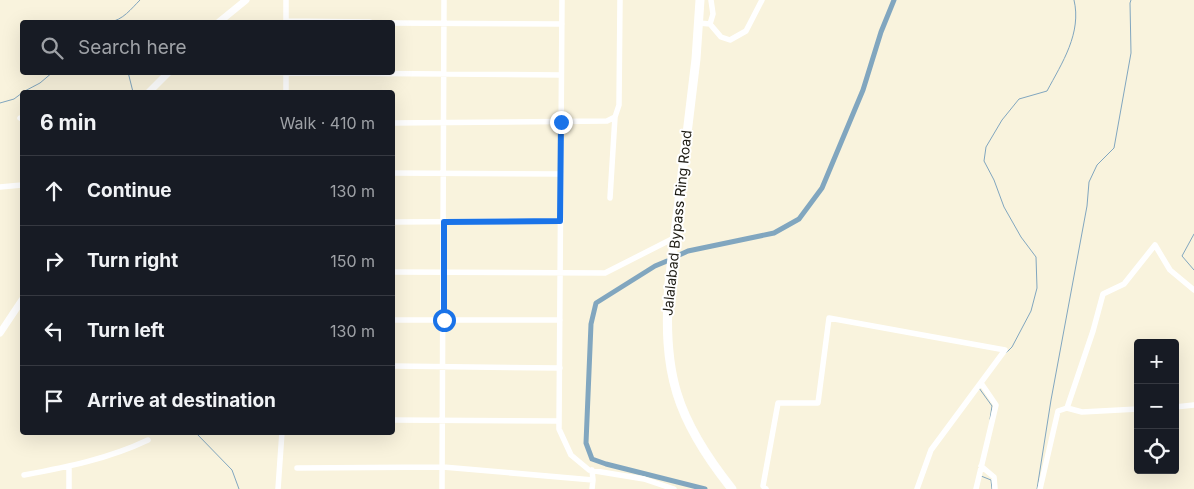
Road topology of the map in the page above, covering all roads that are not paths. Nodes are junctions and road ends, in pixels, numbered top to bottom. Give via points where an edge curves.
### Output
1 (246, 0) edge
2 (286, 0) edge
3 (444, 0) edge
4 (562, 0) edge
5 (620, 0) edge
6 (700, 0) edge
7 (711, 0) edge
8 (762, 0) edge
9 (221, 20) edge
10 (286, 20) edge
11 (395, 23) edge
12 (699, 23) junction
13 (444, 24) junction
14 (562, 24) junction
15 (710, 24) junction
16 (395, 74) edge
17 (166, 75) edge
18 (286, 75) edge
19 (444, 75) junction
20 (561, 75) junction
21 (152, 90) edge
22 (286, 90) edge
23 (615, 117) junction
24 (561, 122) junction
25 (395, 123) edge
26 (444, 123) junction
27 (395, 173) edge
28 (443, 173) junction
29 (561, 174) junction
30 (20, 185) edge
31 (0, 187) edge
32 (610, 198) dead end
33 (560, 221) junction
34 (395, 222) edge
35 (444, 222) junction
36 (674, 238) junction
37 (395, 272) edge
38 (444, 272) junction
39 (560, 273) junction
40 (1194, 290) edge
41 (20, 303) edge
42 (395, 320) edge
43 (444, 320) junction
44 (560, 320) junction
45 (0, 333) edge
46 (395, 366) edge
47 (443, 367) junction
48 (560, 368) junction
49 (981, 383) junction
50 (1194, 405) edge
51 (1179, 406) edge
52 (1067, 408) junction
53 (1134, 409) edge
54 (395, 420) edge
55 (443, 420) junction
56 (559, 421) junction
57 (282, 435) edge
58 (148, 440) dead end
59 (69, 466) junction
60 (982, 466) junction
61 (443, 467) junction
62 (297, 468) dead end
63 (592, 470) junction
64 (24, 475) dead end
65 (594, 480) junction
66 (69, 489) edge
67 (278, 489) edge
68 (442, 489) edge
69 (592, 489) edge
70 (674, 489) edge
71 (732, 489) edge
72 (766, 489) edge
73 (917, 489) edge
74 (976, 489) edge
75 (995, 489) edge
76 (1040, 489) edge

1 - 9 street
2 - 10 street
3 - 13 street
4 - 14 street
5 - 23 street via 619,105
6 - 12 highway, Jalalabad Bypass Ring Road
7 - 15 street via 714,14
8 - 15 street via 746,31 730,40 721,37
11 - 13 street
12 - 15 street
12 - 36 highway, Jalalabad Bypass Ring Road
13 - 14 street
13 - 19 street
14 - 20 street
16 - 19 street
17 - 21 street
18 - 22 street
19 - 20 street
19 - 26 street
20 - 24 street
23 - 24 street via 607,121
23 - 32 street
24 - 26 street
24 - 29 street
25 - 26 street
26 - 28 street
27 - 28 street
28 - 29 street
28 - 35 street
29 - 33 street
30 - 31 street
33 - 35 street
33 - 39 street
34 - 35 street
35 - 38 street
36 - 39 street via 605,273
36 - 71 highway, Jalalabad Bypass Ring Road via 666,316 674,388 692,432
37 - 38 street
38 - 39 street
38 - 43 street
39 - 44 street
40 - 52 street via 1170,270 1155,245 1124,284 1103,294
41 - 45 street
42 - 43 street
43 - 44 street
43 - 47 street
44 - 48 street
46 - 47 street
47 - 48 street
47 - 55 street
48 - 56 street
49 - 60 street via 996,405
49 - 72 street via 1005,350 828,318 818,403 778,403 763,486
49 - 73 street via 931,450
50 - 51 street
52 - 53 street via 1082,412
52 - 76 street via 1058,411
54 - 55 street
55 - 56 street
55 - 61 street
56 - 63 street via 559,429 571,455
57 - 67 street
58 - 59 street via 127,450
59 - 64 street
59 - 66 street
60 - 74 street
60 - 75 street via 994,477
61 - 62 street
61 - 65 street
61 - 68 street
63 - 65 street
63 - 70 street via 644,479
65 - 69 street

